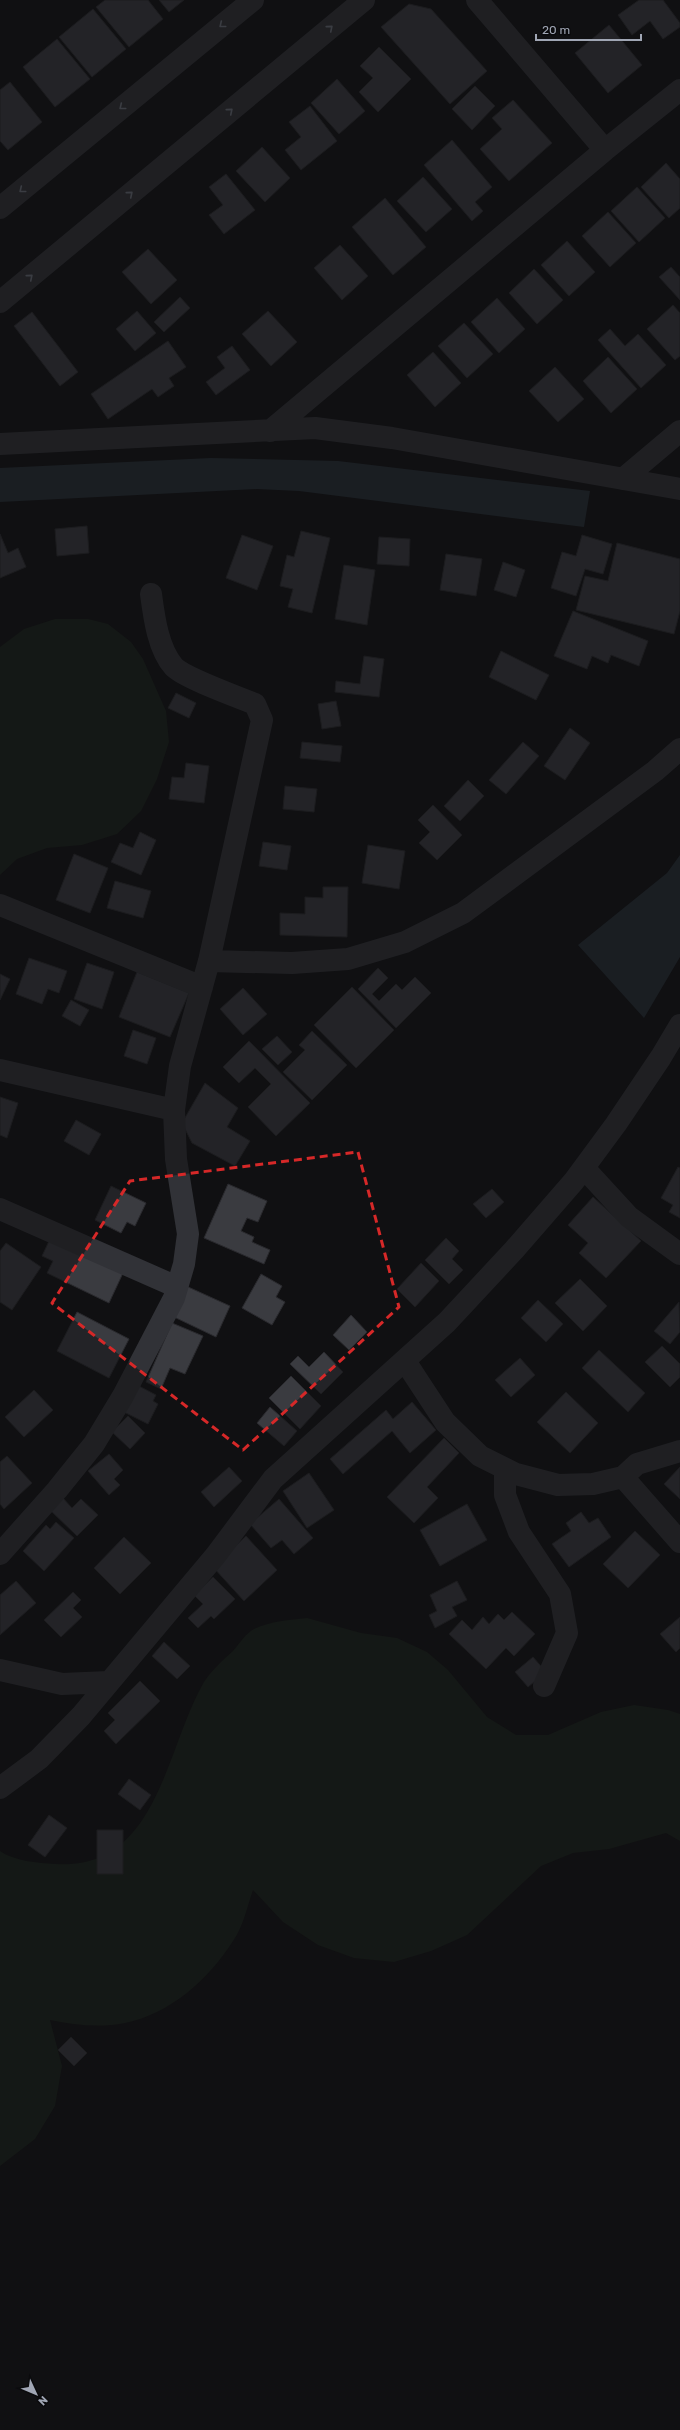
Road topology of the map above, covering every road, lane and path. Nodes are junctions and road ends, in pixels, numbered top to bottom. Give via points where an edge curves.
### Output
1 (252, 0) edge
2 (364, 0) edge
3 (477, 0) edge
4 (680, 90) edge
5 (605, 150) junction
6 (0, 208) edge
7 (0, 302) edge
8 (270, 430) junction
9 (680, 431) edge
10 (0, 444) edge
11 (623, 479) junction
12 (680, 489) edge
13 (151, 594) dead end
14 (680, 749) edge
15 (0, 904) edge
16 (209, 962) junction
17 (202, 987) junction
18 (680, 1025) edge
19 (0, 1070) edge
20 (174, 1110) junction
21 (584, 1168) junction
22 (0, 1209) edge
23 (680, 1254) edge
24 (177, 1287) junction
25 (405, 1361) junction
26 (680, 1451) edge
27 (505, 1469) junction
28 (623, 1477) junction
29 (680, 1542) edge
30 (0, 1554) edge
31 (0, 1670) edge
32 (109, 1682) junction
33 (544, 1686) dead end
34 (0, 1788) edge

1 -> 6 street
7 -> 2 street
3 - 5 street
4 - 5 street
5 - 8 street
8 - 10 street
8 - 11 street via 315,428 354,431
9 - 11 street
11 - 12 street
13 - 16 street via 157,635 174,667 210,686 255,704 262,720
14 - 16 street via 655,771 463,913 406,942 348,959 292,963
15 - 17 street
16 - 17 street
17 - 20 street via 180,1066
18 - 21 street via 657,1063
19 - 20 street
20 - 24 street via 176,1159 188,1234 184,1264
21 - 23 street via 629,1217
21 - 25 street via 504,1261 447,1322
22 - 24 street
24 - 30 street via 174,1298 123,1396 94,1444
25 - 27 street via 445,1422 480,1456
25 - 32 street via 273,1479 216,1555
26 - 28 street via 638,1464
27 - 28 street via 558,1485 593,1484
27 - 33 street via 504,1495 519,1532 560,1594 567,1633
28 - 29 street
31 - 32 street via 62,1684
32 - 34 street via 39,1760

